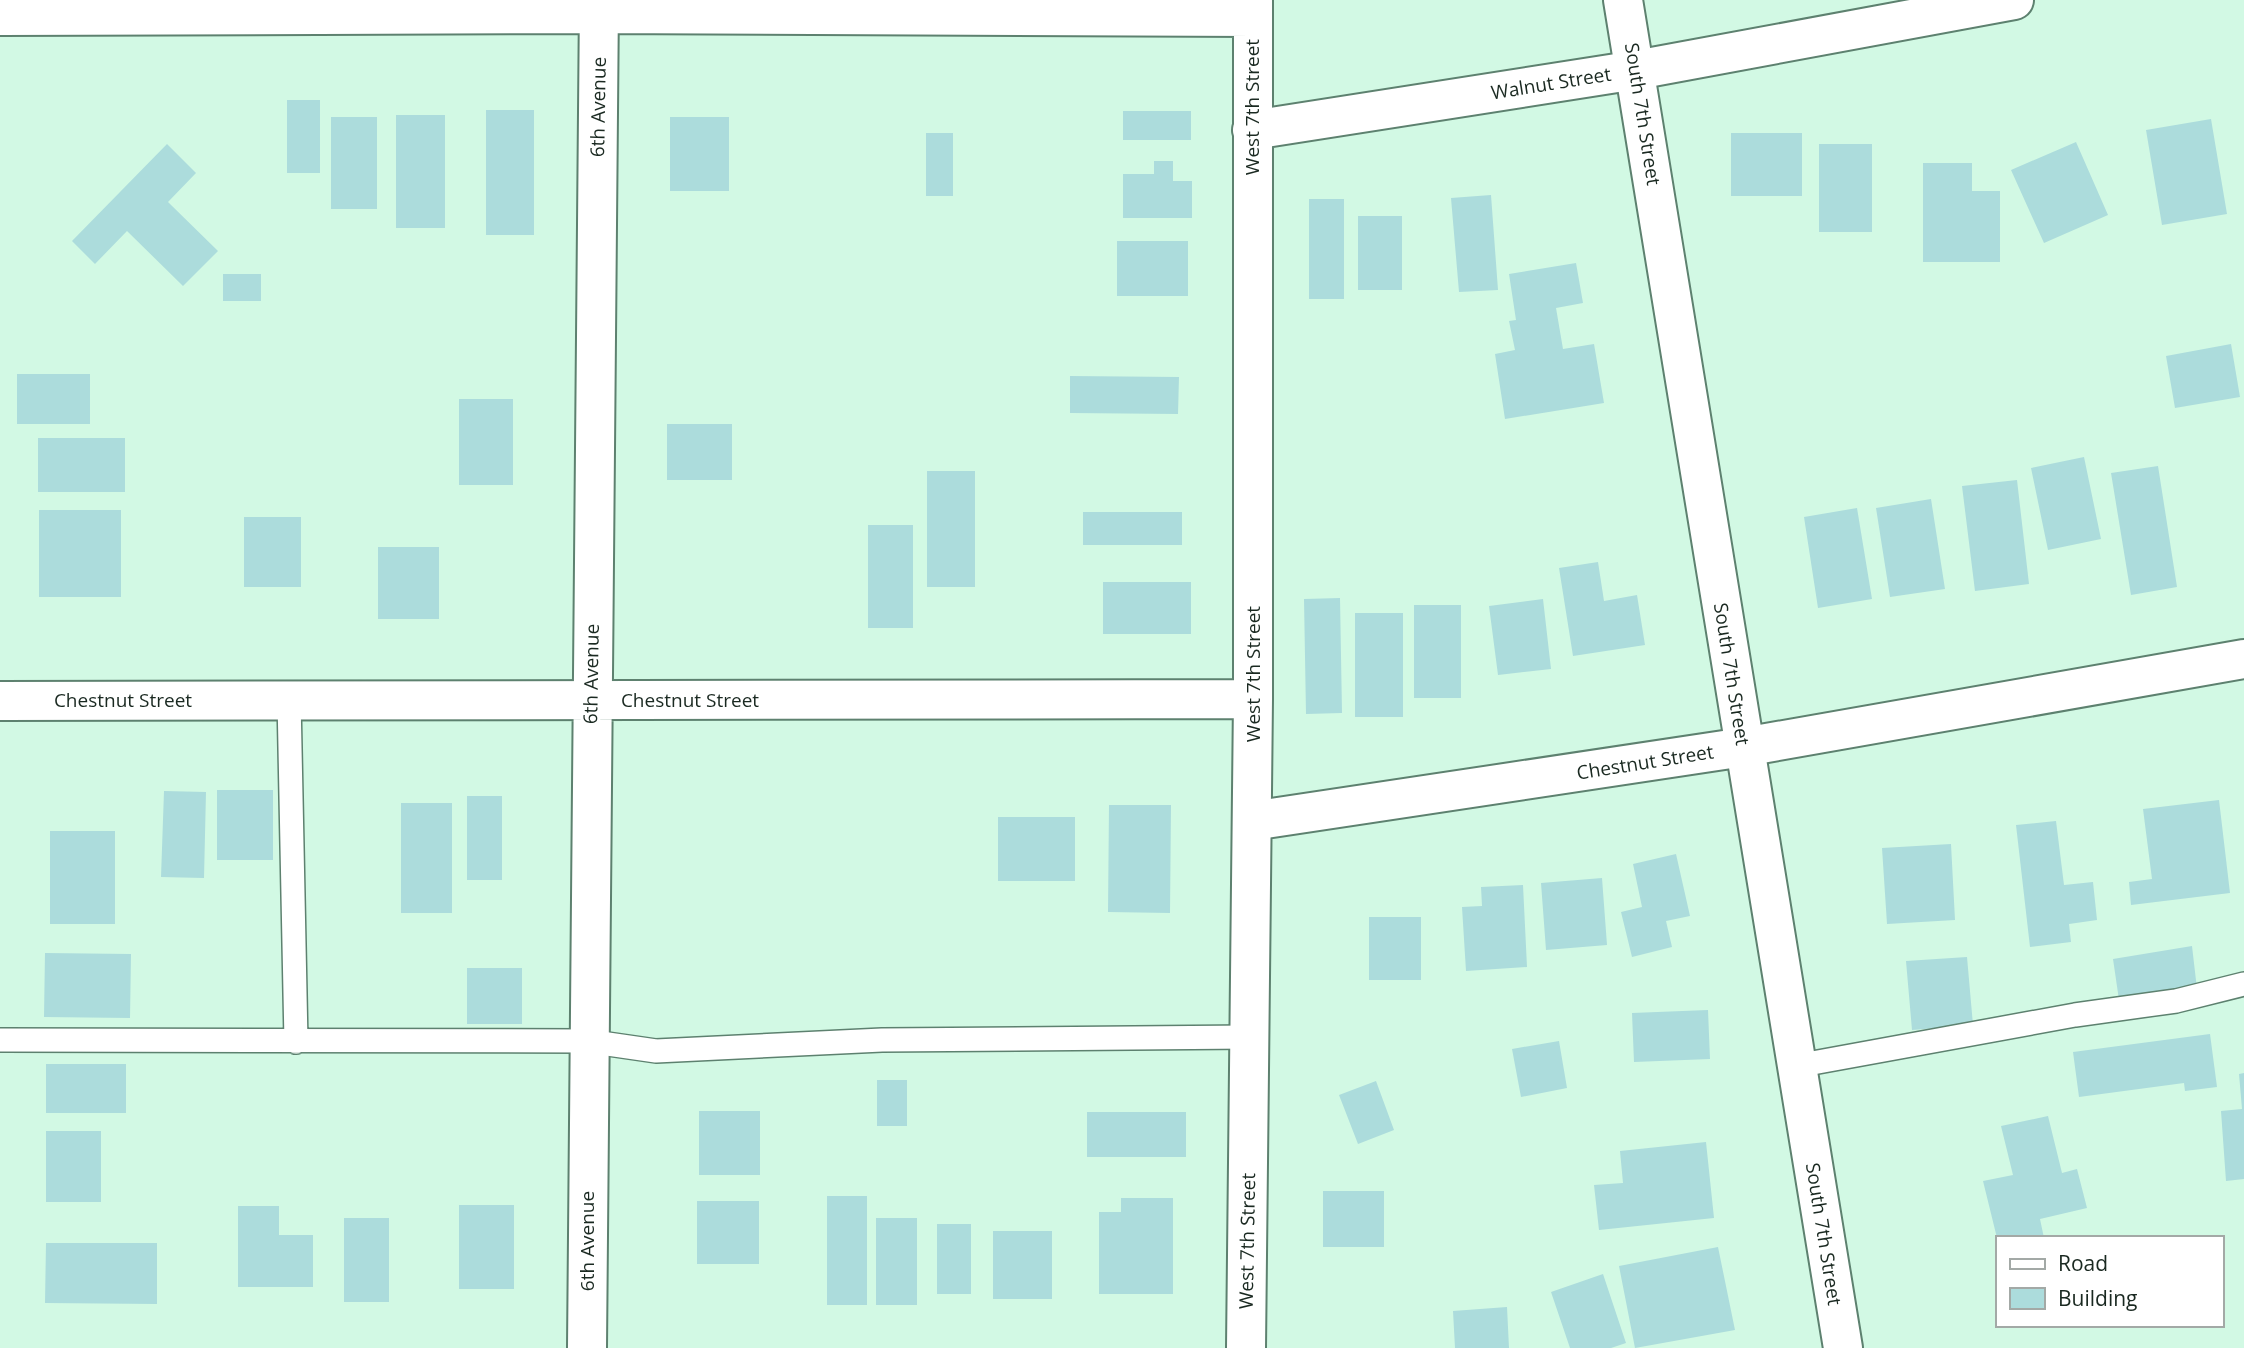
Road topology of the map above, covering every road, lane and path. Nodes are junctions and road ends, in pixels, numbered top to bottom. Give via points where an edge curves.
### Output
1 (1623, 0) edge
2 (2014, 0) edge
3 (599, 7) edge
4 (1253, 9) edge
5 (0, 16) edge
6 (1636, 70) junction
7 (1252, 130) junction
8 (2244, 659) edge
9 (289, 699) junction
10 (1253, 699) junction
11 (590, 700) junction
12 (0, 701) edge
13 (1744, 747) junction
14 (1252, 821) junction
15 (2244, 984) edge
16 (1250, 1037) junction
17 (0, 1040) edge
18 (587, 1041) junction
19 (296, 1042) junction
20 (1796, 1066) junction
21 (587, 1348) edge
22 (1246, 1348) edge
23 (1843, 1348) edge

1 - 6 street, South 7th Street
2 - 6 street, Walnut Street
3 - 4 street
3 - 5 street
3 - 11 street, 6th Avenue
4 - 7 street, West 7th Street
6 - 7 street, Walnut Street
6 - 13 street, South 7th Street
7 - 10 street, West 7th Street
8 - 13 street, Chestnut Street
9 - 11 street, Chestnut Street
9 - 12 street, Chestnut Street
9 - 19 lane
10 - 11 street, Chestnut Street
10 - 14 street, West 7th Street
11 - 18 street, 6th Avenue
13 - 14 street, Chestnut Street
13 - 20 street, South 7th Street
14 - 16 street, West 7th Street
15 - 20 lane via 2176,1001
16 - 18 lane via 883,1040 656,1051
16 - 22 street, West 7th Street
17 - 19 lane
18 - 19 lane
18 - 21 street, 6th Avenue
20 - 23 street, South 7th Street

